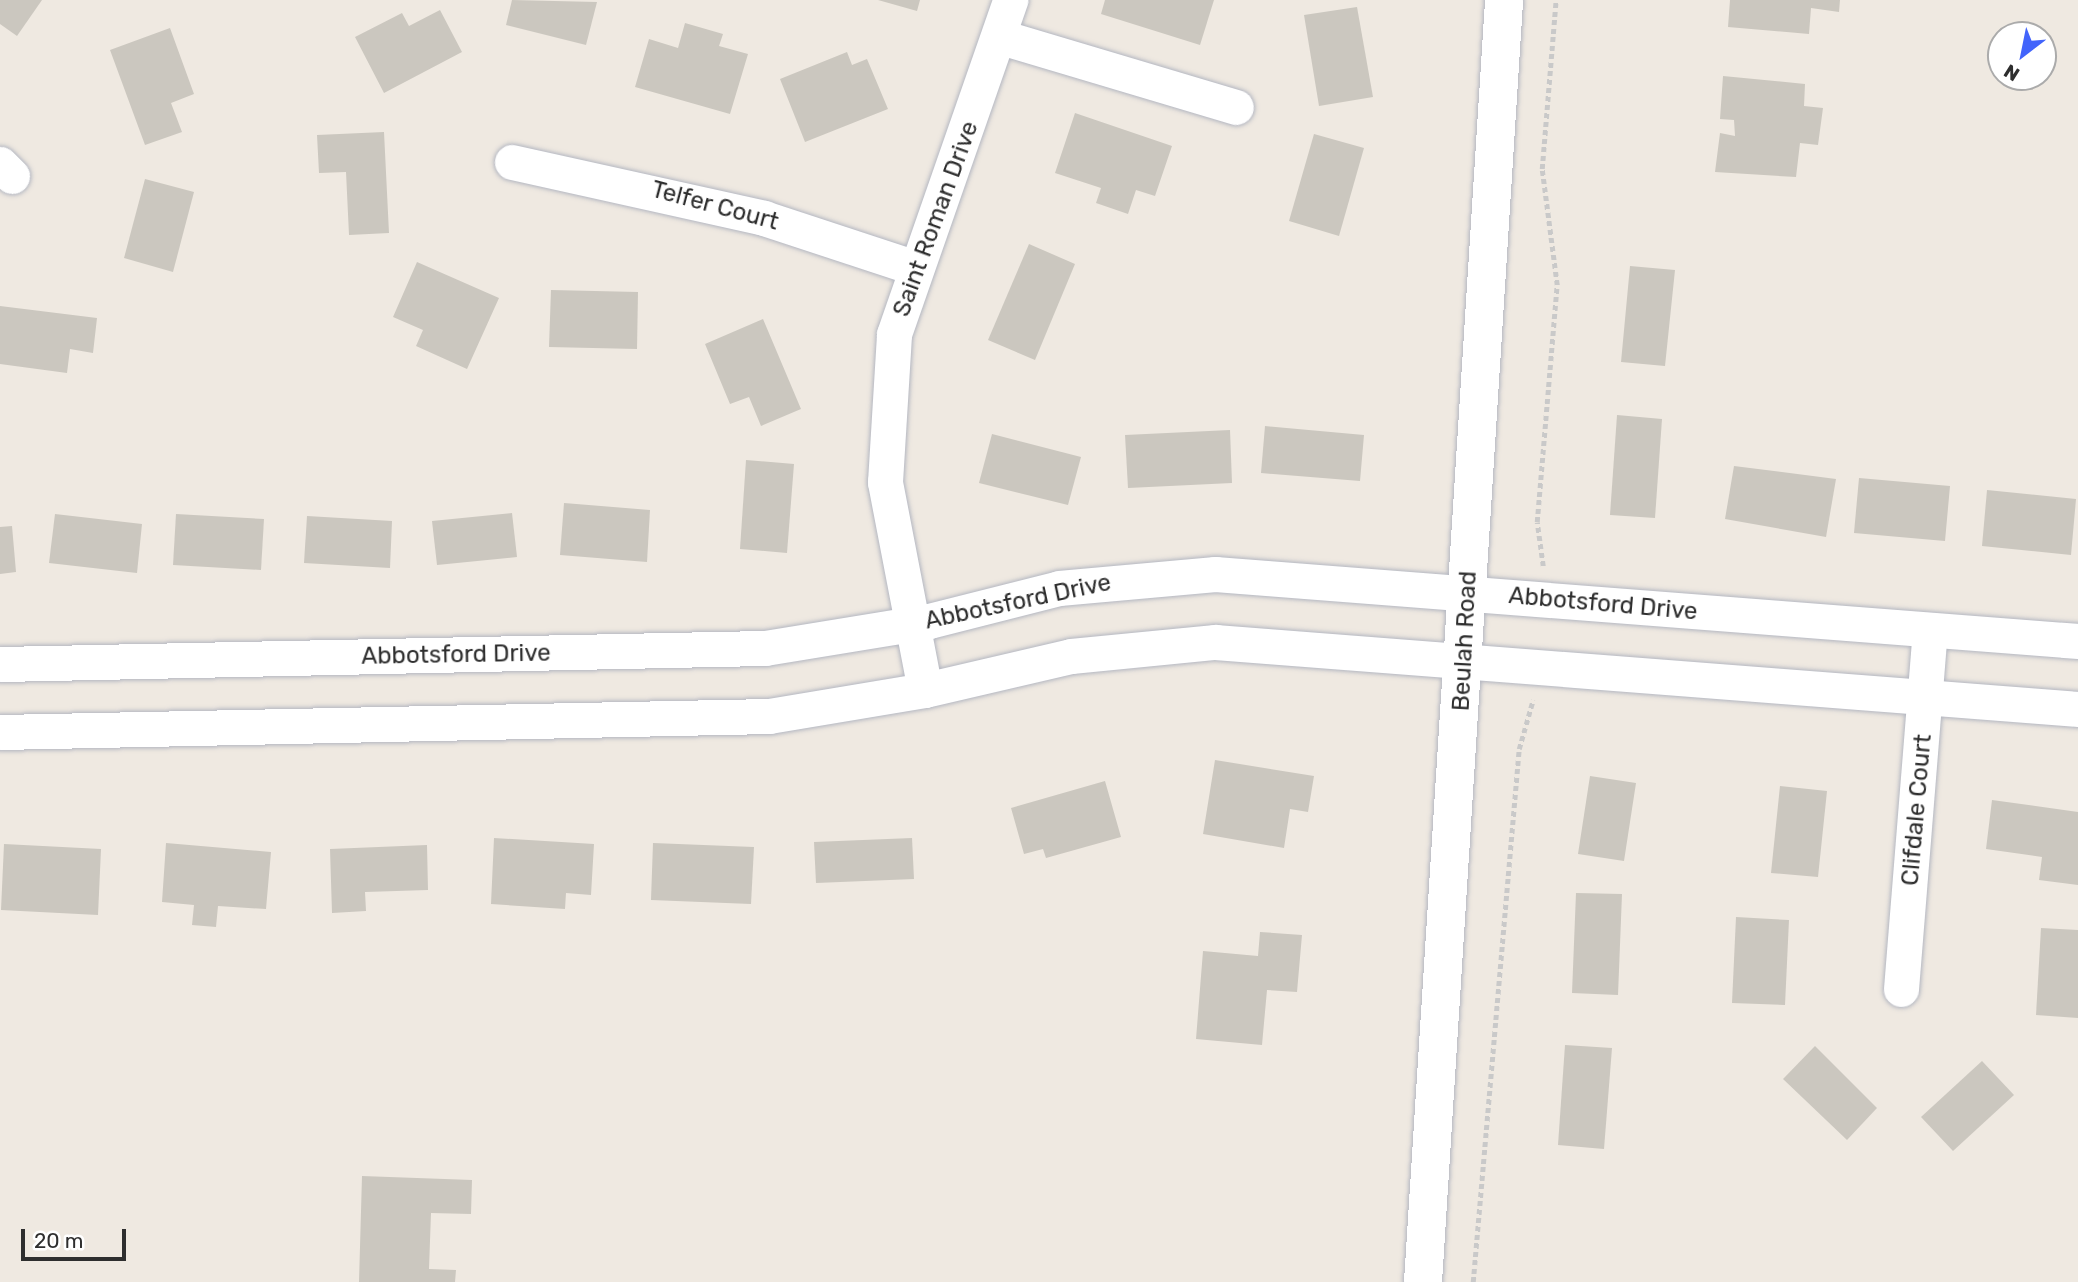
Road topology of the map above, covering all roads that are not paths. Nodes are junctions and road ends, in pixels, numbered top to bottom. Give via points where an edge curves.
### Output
1 (1010, 0) edge
2 (1504, 0) edge
3 (1001, 37) junction
4 (1236, 107) dead end
5 (512, 162) dead end
6 (913, 267) junction
7 (1467, 592) junction
8 (911, 624) junction
9 (1930, 630) junction
10 (2078, 641) edge
11 (1464, 660) junction
12 (0, 664) edge
13 (925, 690) junction
14 (1926, 700) junction
15 (2078, 709) edge
16 (0, 732) edge
17 (1901, 989) dead end
18 (1423, 1282) edge

1 - 3 street, Saint Roman Drive
2 - 7 main road, Beulah Road
3 - 4 street
3 - 6 street, Saint Roman Drive
5 - 6 street, Telfer Court via 764,218
6 - 8 street, Saint Roman Drive via 894,334 885,410 885,482
7 - 8 street, Abbotsford Drive via 1215,574 1149,577 1059,589
7 - 9 street, Abbotsford Drive
7 - 11 main road, Beulah Road
8 - 12 street, Abbotsford Drive via 765,648
8 - 13 street, Saint Roman Drive
9 - 10 street, Abbotsford Drive
9 - 14 street, Clifdale Court
11 - 13 street via 1214,642 1155,645 1071,656
11 - 14 street
11 - 18 main road, Beulah Road
13 - 16 street via 769,716
14 - 15 street
14 - 17 street, Clifdale Court

